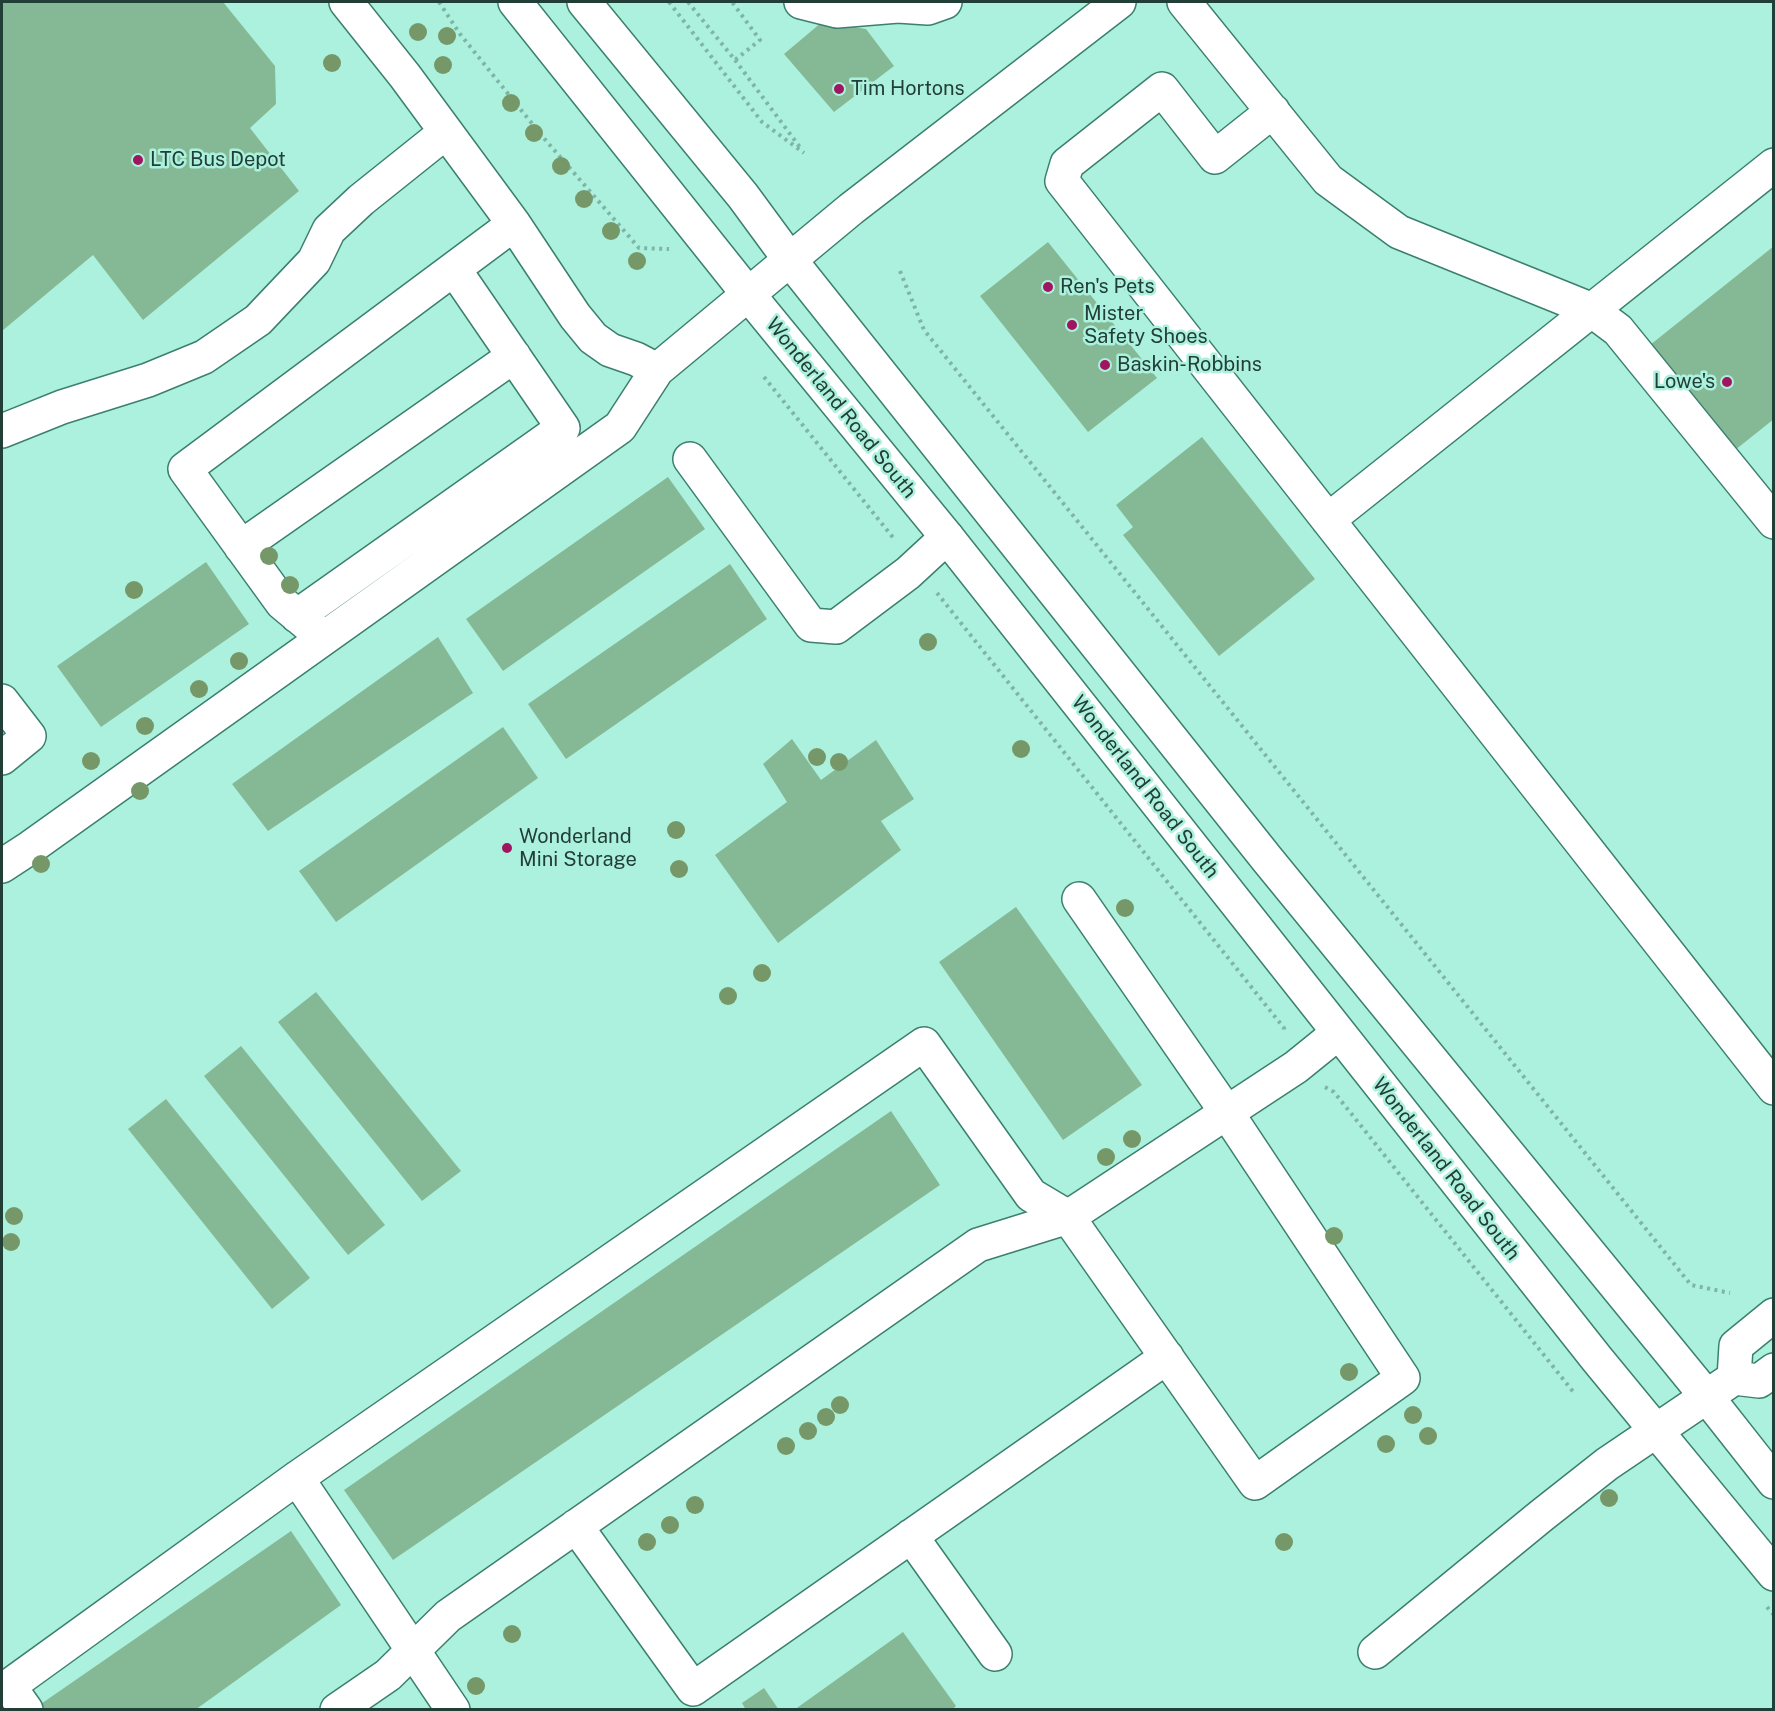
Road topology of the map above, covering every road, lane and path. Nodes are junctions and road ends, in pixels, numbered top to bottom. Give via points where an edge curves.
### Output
1 (346, 2) edge
2 (439, 2) edge
3 (515, 2) edge
4 (584, 2) edge
5 (669, 2) edge
6 (688, 2) edge
7 (732, 2) edge
8 (801, 2) edge
9 (945, 2) edge
10 (1119, 2) edge
11 (1184, 2) edge
12 (901, 4) edge
13 (735, 60) junction
14 (1273, 111) junction
15 (446, 132) junction
16 (1773, 165) edge
17 (514, 224) junction
18 (669, 249) dead end
19 (790, 260) junction
20 (454, 269) junction
21 (900, 271) dead end
22 (748, 294) junction
23 (1590, 309) junction
24 (514, 356) junction
25 (657, 370) junction
26 (764, 377) dead end
27 (2, 431) edge
28 (690, 459) dead end
29 (1328, 520) junction
30 (1773, 522) edge
31 (947, 537) junction
32 (241, 547) junction
33 (916, 566) junction
34 (297, 616) junction
35 (324, 638) junction
36 (2, 701) edge
37 (2, 758) edge
38 (2, 866) edge
39 (1079, 899) dead end
40 (1338, 1033) junction
41 (1296, 1067) junction
42 (1773, 1088) edge
43 (1227, 1113) junction
44 (1068, 1216) junction
45 (1730, 1293) dead end
46 (1773, 1315) edge
47 (1167, 1357) junction
48 (1773, 1370) edge
49 (1734, 1378) junction
50 (1575, 1394) dead end
51 (1707, 1397) junction
52 (1656, 1432) junction
53 (297, 1478) junction
54 (1773, 1482) edge
55 (576, 1526) junction
56 (911, 1536) junction
57 (1773, 1574) edge
58 (413, 1650) junction
59 (1375, 1652) dead end
60 (995, 1654) dead end
61 (700, 1699) edge
62 (26, 1710) edge
63 (337, 1710) edge
64 (453, 1710) edge

1 - 15 main road
2 - 18 path via 542,136 639,248
3 - 22 main road, Wonderland Road South
4 - 19 main road via 743,196
5 - 13 path via 762,122 804,153
6 - 13 path
7 - 13 path via 760,39
8 - 12 main road via 837,11
9 - 12 main road via 928,8
10 - 19 main road
11 - 14 main road
14 - 23 main road via 1328,180 1399,232
14 - 29 main road via 1215,157 1162,89 1067,164 1062,182
15 - 17 main road
15 - 27 main road via 329,230 314,261 258,320 213,351 148,380
16 - 23 main road
17 - 20 main road
17 - 25 main road via 593,338 610,350
19 - 22 main road
19 - 51 main road via 1267,859
20 - 24 main road
20 - 32 main road via 185,469
21 - 45 path via 924,330 1691,1286
22 - 25 main road
22 - 31 main road, Wonderland Road South
23 - 29 main road
23 - 30 main road via 1618,330
24 - 32 main road
24 - 34 main road via 563,428
25 - 35 main road via 621,427
26 - 33 path
28 - 33 main road via 811,625 836,627
29 - 42 main road
31 - 33 main road
31 - 40 main road, Wonderland Road South
32 - 34 main road via 282,603
33 - 41 path via 1284,1028
34 - 35 main road
35 - 38 main road
36 - 37 main road via 29,736
39 - 43 main road
40 - 41 main road
40 - 52 main road, Wonderland Road South
41 - 43 main road
41 - 50 path via 1334,1092
43 - 44 main road
43 - 47 main road via 1403,1378 1255,1483
44 - 47 main road
44 - 53 main road via 1031,1195 924,1044
44 - 55 main road via 978,1245
46 - 49 main road via 1736,1346
47 - 56 main road
48 - 49 main road via 1759,1381
49 - 51 main road
51 - 52 main road
51 - 54 main road
52 - 57 main road, Wonderland Road South
52 - 59 main road via 1582,1483
53 - 58 main road
53 - 62 main road via 9,1686
55 - 58 main road via 448,1616
55 - 61 main road
56 - 60 main road
56 - 61 main road
58 - 63 main road via 388,1675
58 - 64 main road

